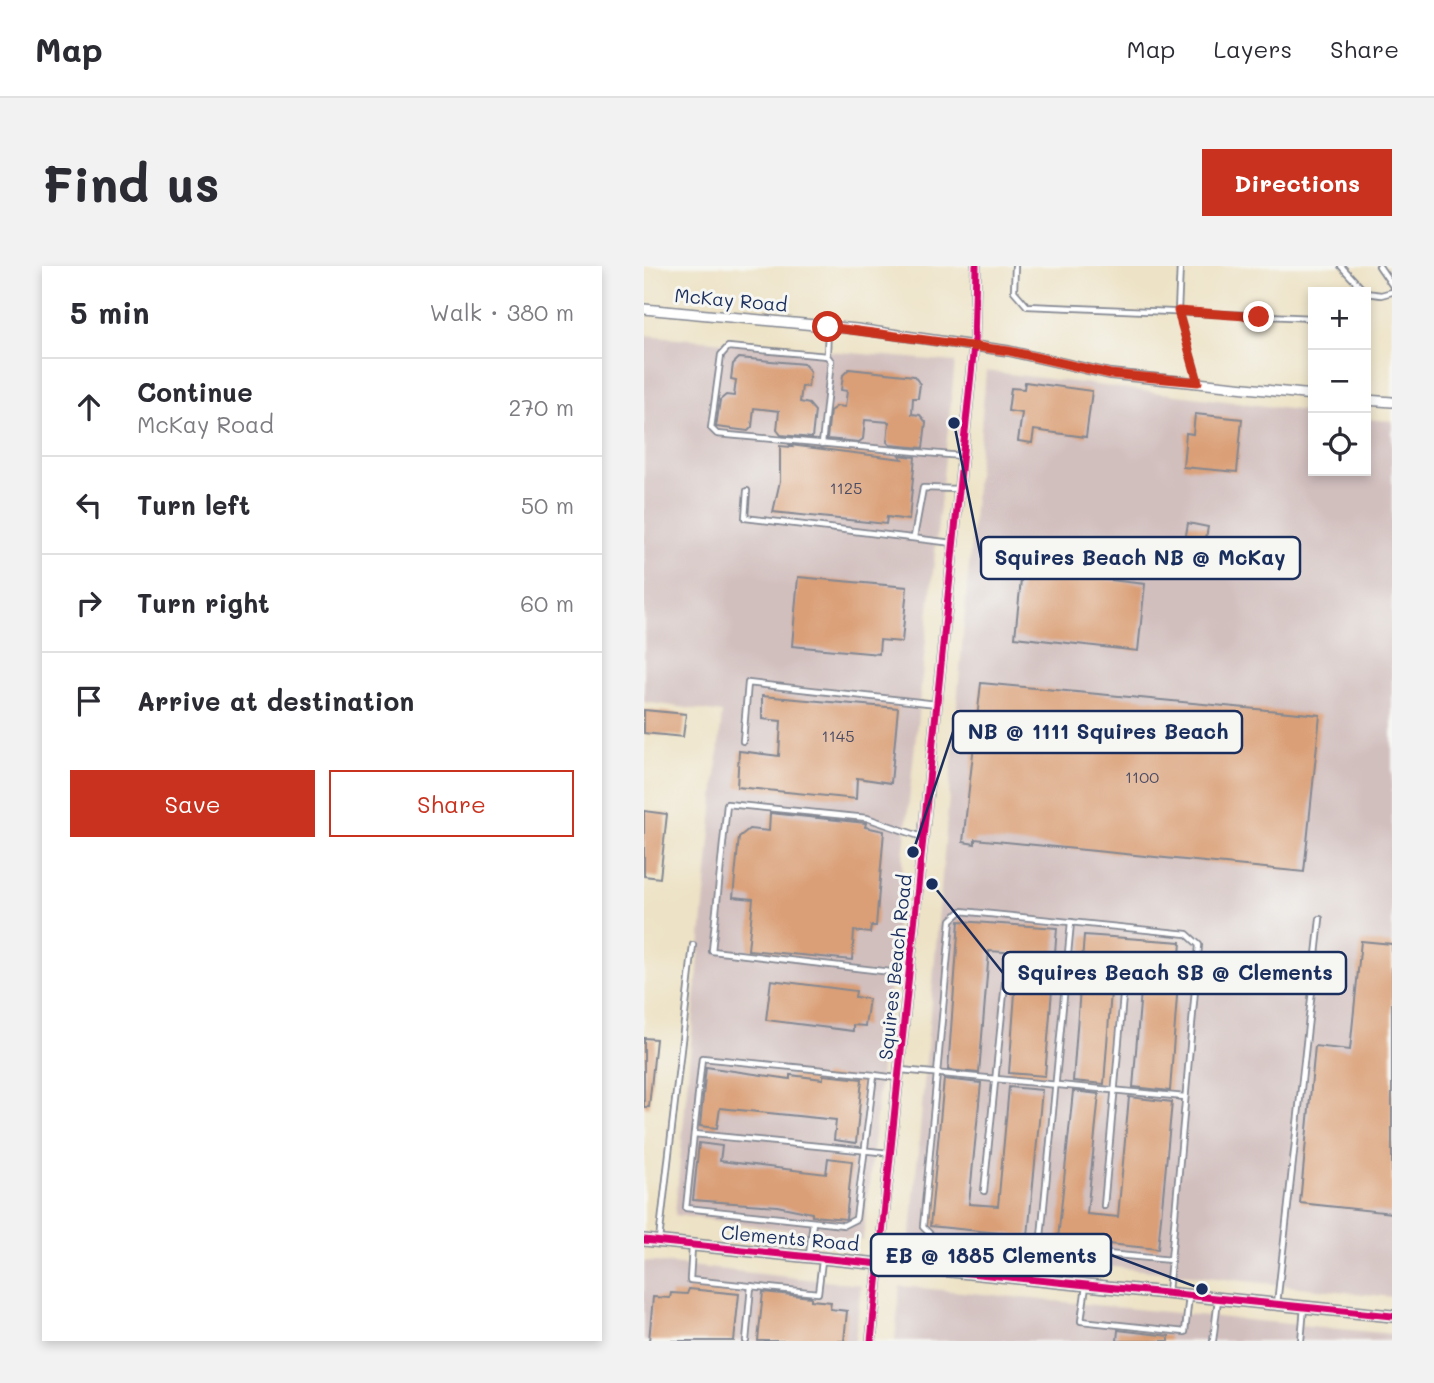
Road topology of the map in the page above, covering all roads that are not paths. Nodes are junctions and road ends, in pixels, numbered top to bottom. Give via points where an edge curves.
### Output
1 (976, 266) edge
2 (1015, 266) edge
3 (1180, 266) edge
4 (1341, 266) edge
5 (1379, 266) edge
6 (1392, 285) edge
7 (1360, 287) edge
8 (1392, 292) edge
9 (1371, 294) edge
10 (644, 309) edge
11 (1178, 311) junction
12 (1308, 318) edge
13 (828, 327) junction
14 (974, 345) junction
15 (827, 356) junction
16 (1198, 382) junction
17 (1308, 394) edge
18 (1371, 400) edge
19 (1392, 402) edge
20 (822, 444) junction
21 (962, 457) junction
22 (959, 489) junction
23 (747, 491) dead end
24 (914, 537) junction
25 (953, 543) junction
26 (938, 704) junction
27 (743, 741) dead end
28 (925, 838) junction
29 (1320, 919) dead end
30 (1071, 922) junction
31 (693, 945) dead end
32 (1007, 962) dead end
33 (909, 974) junction
34 (1125, 974) dead end
35 (937, 1073) junction
36 (900, 1074) junction
37 (874, 1075) junction
38 (996, 1079) junction
39 (1055, 1086) junction
40 (1116, 1091) junction
41 (1185, 1097) junction
42 (694, 1134) junction
43 (866, 1151) junction
44 (891, 1153) junction
45 (985, 1191) dead end
46 (1104, 1206) dead end
47 (813, 1222) junction
48 (644, 1240) edge
49 (659, 1241) junction
50 (692, 1244) junction
51 (1041, 1248) junction
52 (809, 1255) junction
53 (823, 1256) junction
54 (1171, 1260) junction
55 (880, 1262) junction
56 (1037, 1280) junction
57 (1086, 1285) junction
58 (751, 1286) junction
59 (1168, 1293) junction
60 (1189, 1296) junction
61 (1219, 1298) junction
62 (1277, 1305) junction
63 (1304, 1307) junction
64 (1392, 1316) edge
65 (747, 1341) edge
66 (871, 1341) edge
67 (1213, 1341) edge
68 (1301, 1341) edge

1 - 14 street, Squires Beach Road
2 - 11 lane via 1014,291 1027,306
3 - 11 lane
4 - 7 lane
5 - 6 lane
8 - 9 lane
10 - 13 street, McKay Road
11 - 12 lane
11 - 16 lane
13 - 14 street, McKay Road
13 - 15 lane
14 - 16 street, McKay Road via 1110,374
14 - 21 street, Squires Beach Road
15 - 20 lane via 831,361
15 - 20 lane via 728,347 721,355 711,428 717,434
16 - 17 street, McKay Road
18 - 19 street
20 - 21 lane
21 - 22 street, Squires Beach Road
22 - 24 lane via 923,488
22 - 25 street, Squires Beach Road
23 - 24 lane via 745,518
24 - 25 lane
25 - 26 street, Squires Beach Road
26 - 27 lane via 748,683
26 - 28 street, Squires Beach Road
28 - 33 street, Squires Beach Road
28 - 33 lane via 867,818 727,804 712,951
29 - 62 lane
30 - 35 lane via 961,911 951,920
30 - 39 lane
30 - 41 lane via 1187,934 1199,944
31 - 49 lane
32 - 38 lane
33 - 36 street, Squires Beach Road
34 - 40 lane
35 - 36 lane
35 - 38 lane
35 - 51 lane via 923,1227 934,1238
36 - 37 lane
36 - 44 street, Squires Beach Road
37 - 42 lane via 702,1058
37 - 43 lane
38 - 39 lane
38 - 45 lane
39 - 40 lane
39 - 51 lane
40 - 41 lane
40 - 46 lane
41 - 54 lane
42 - 43 lane
42 - 47 lane via 686,1208
43 - 44 lane
43 - 47 lane via 856,1219 844,1225
44 - 55 street, Squires Beach Road
47 - 52 lane
48 - 49 street, Clements Road
49 - 50 street, Clements Road
50 - 52 street, Clements Road
50 - 58 lane via 690,1280
51 - 54 lane
51 - 56 lane
52 - 53 street, Clements Road
53 - 55 street, Clements Road
53 - 58 lane via 818,1293
54 - 59 lane
55 - 56 street, Clements Road
55 - 66 street, Squires Beach Road
56 - 57 street, Clements Road
57 - 59 street, Clements Road
57 - 60 lane via 1081,1321 1185,1332
58 - 65 lane
59 - 60 street, Clements Road
60 - 61 street, Clements Road
61 - 62 street, Clements Road
61 - 67 lane
62 - 63 street, Clements Road
63 - 64 street, Clements Road
63 - 68 lane

